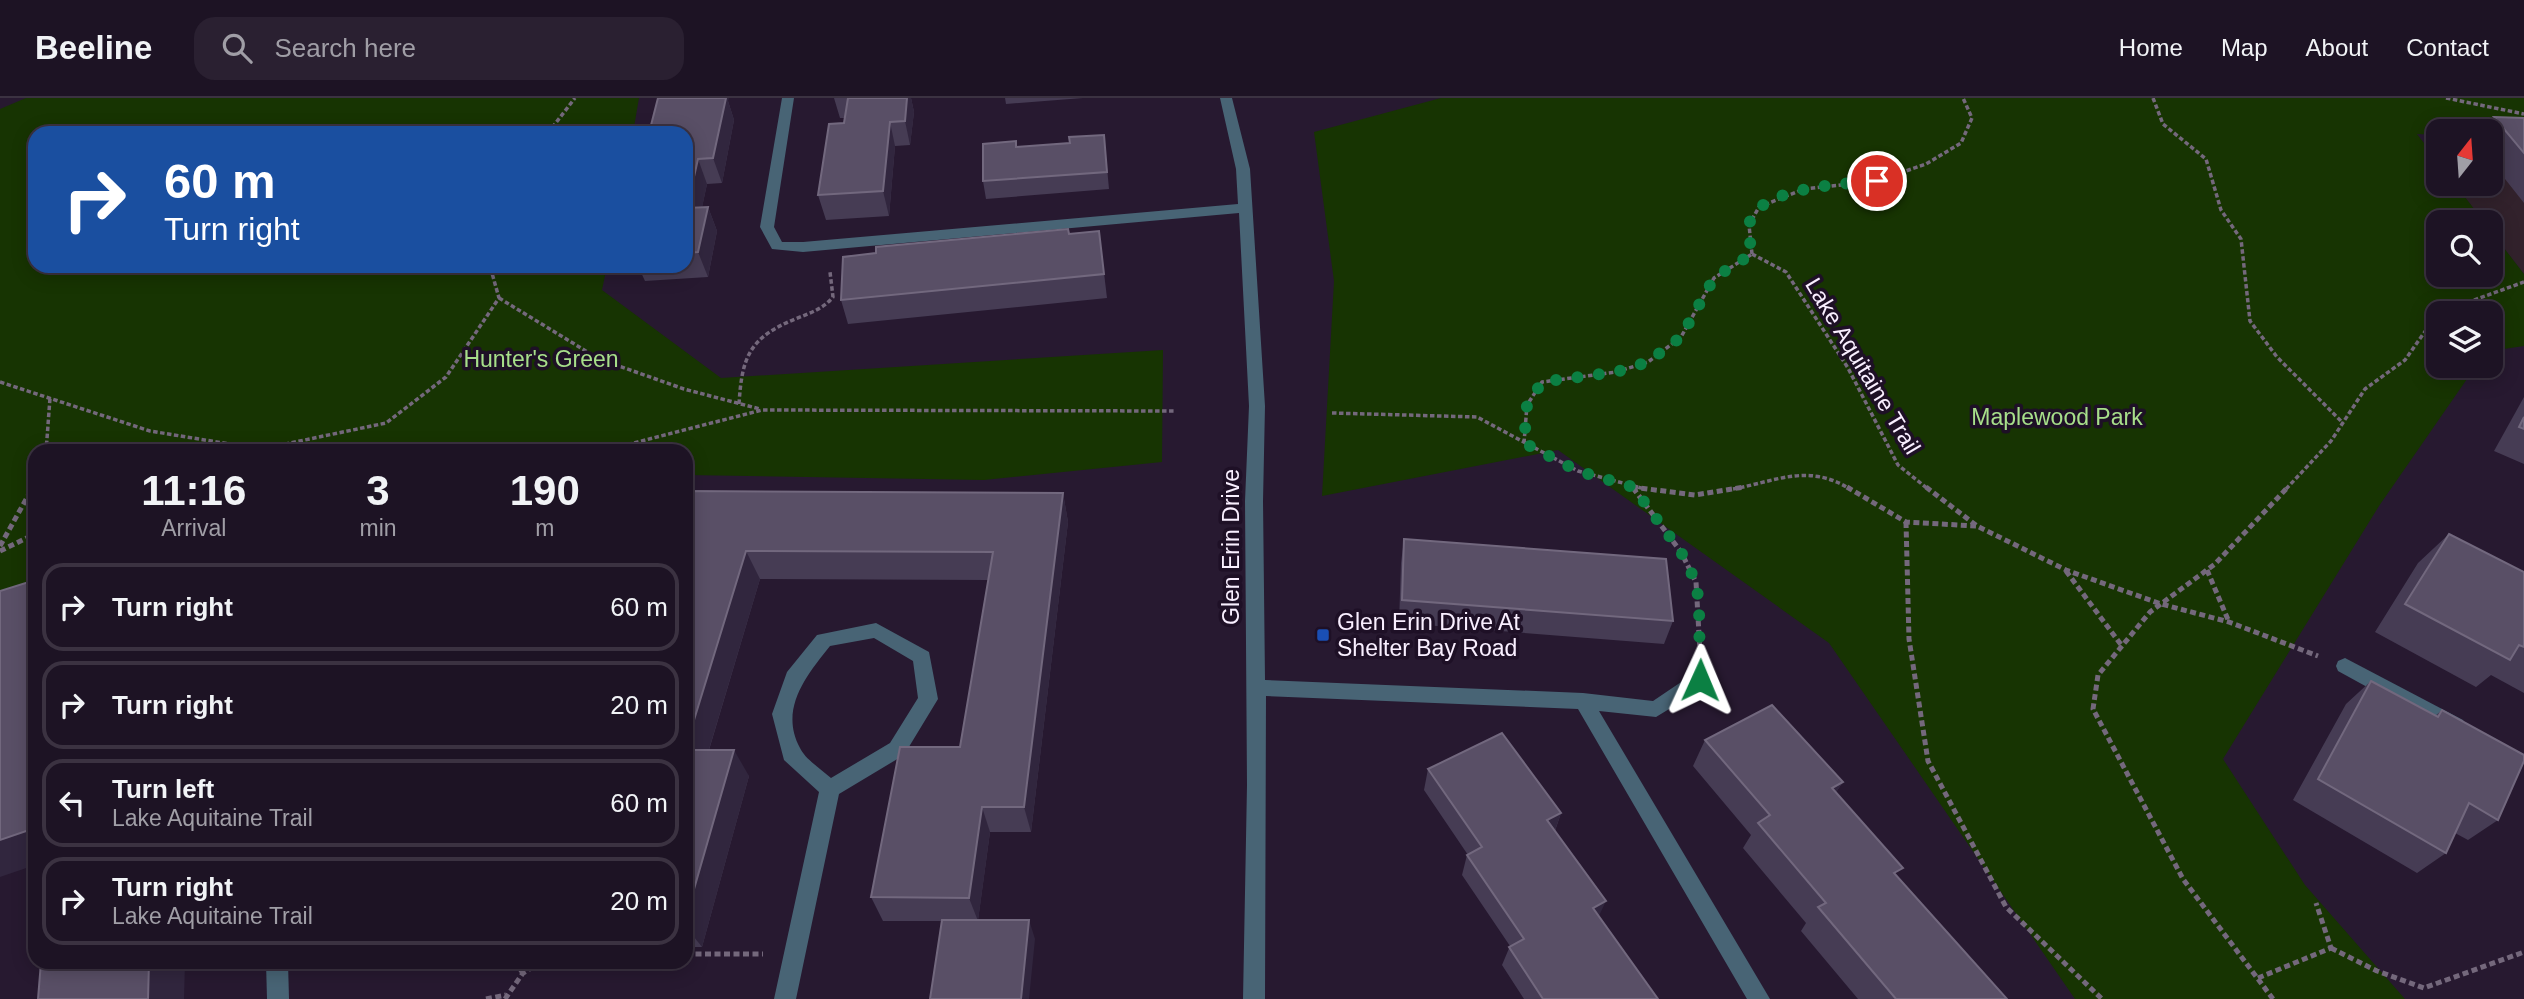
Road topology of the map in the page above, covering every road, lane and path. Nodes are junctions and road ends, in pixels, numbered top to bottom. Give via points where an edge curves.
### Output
1 (575, 98) edge
2 (788, 98) edge
3 (1226, 98) edge
4 (1963, 98) edge
5 (2153, 98) edge
6 (2446, 98) edge
7 (2524, 114) edge
8 (553, 126) edge
9 (1245, 208) junction
10 (826, 245) junction
11 (1752, 254) junction
12 (492, 273) edge
13 (2524, 282) edge
14 (499, 298) junction
15 (0, 382) edge
16 (50, 398) junction
17 (739, 404) junction
18 (762, 410) junction
19 (1174, 411) dead end
20 (1332, 413) dead end
21 (2343, 423) junction
22 (1524, 443) junction
23 (47, 444) edge
24 (231, 444) edge
25 (284, 444) edge
26 (630, 444) edge
27 (1633, 487) junction
28 (28, 497) edge
29 (1906, 522) junction
30 (1977, 526) junction
31 (28, 537) edge
32 (0, 548) edge
33 (2066, 570) junction
34 (2207, 570) junction
35 (2161, 604) junction
36 (2229, 622) junction
37 (2122, 646) junction
38 (2345, 666) joint
39 (1700, 680) joint
40 (1257, 688) junction
41 (1583, 701) junction
42 (2476, 737) edge
43 (830, 789) junction
44 (2316, 903) dead end
45 (2332, 948) junction
46 (2524, 951) edge
47 (693, 954) edge
48 (796, 954) junction
49 (277, 969) edge
50 (520, 969) edge
51 (530, 969) edge
52 (523, 973) junction
53 (2258, 978) junction
54 (506, 997) edge
55 (278, 999) edge
56 (486, 999) edge
57 (787, 999) edge
58 (1254, 999) edge
59 (1759, 999) edge
60 (2102, 999) edge
61 (2273, 999) edge

1 - 8 path
2 - 10 street via 767,227 777,246
3 - 9 street, Glen Erin Drive via 1243,169
4 - 11 path via 1972,118 1961,143 1926,164 1877,181 1804,189 1759,206 1749,225
5 - 21 path via 2162,124 2206,159 2221,210 2241,239 2250,321 2277,357
6 - 7 path
9 - 10 street
9 - 40 street, Glen Erin Drive via 1257,406
10 - 17 path via 833,297 823,309 766,336 751,350 741,369
11 - 22 path via 1714,278 1681,337 1648,362 1616,372 1542,382 1527,405
11 - 30 path, Lake Aquitaine Trail via 1786,272 1848,368 1898,465
12 - 14 path
13 - 21 path via 2438,313 2405,360 2365,389
14 - 17 path via 599,359
14 - 25 path via 446,377 386,423
15 - 16 path
16 - 23 path
16 - 24 path via 150,430
17 - 18 path
18 - 19 path
18 - 26 path
20 - 22 path via 1477,416
21 - 34 path
22 - 27 path via 1578,471
27 - 29 path via 1695,495 1793,474 1834,478
27 - 39 path via 1681,552 1696,582
28 - 32 path
29 - 30 path
29 - 60 path via 1909,639 1928,761 2006,907
30 - 33 path, Lake Aquitaine Trail
31 - 32 path
33 - 35 path
33 - 37 path, Lake Aquitaine Trail
34 - 35 path
34 - 36 path
35 - 36 path
35 - 37 path
36 - 38 path
37 - 53 path via 2098,675 2093,709 2183,879
38 - 42 street
39 - 41 street via 1656,709
40 - 41 street
40 - 58 street, Glen Erin Drive
41 - 59 street
43 - 43 street via 897,749 928,699 922,657 876,630 824,640 794,678 782,714 792,754
43 - 48 street
44 - 45 path
45 - 46 path via 2424,988
45 - 53 path
47 - 48 path
48 - 57 street
49 - 55 street
50 - 52 path
51 - 52 path
52 - 54 path
53 - 61 path
54 - 56 path

